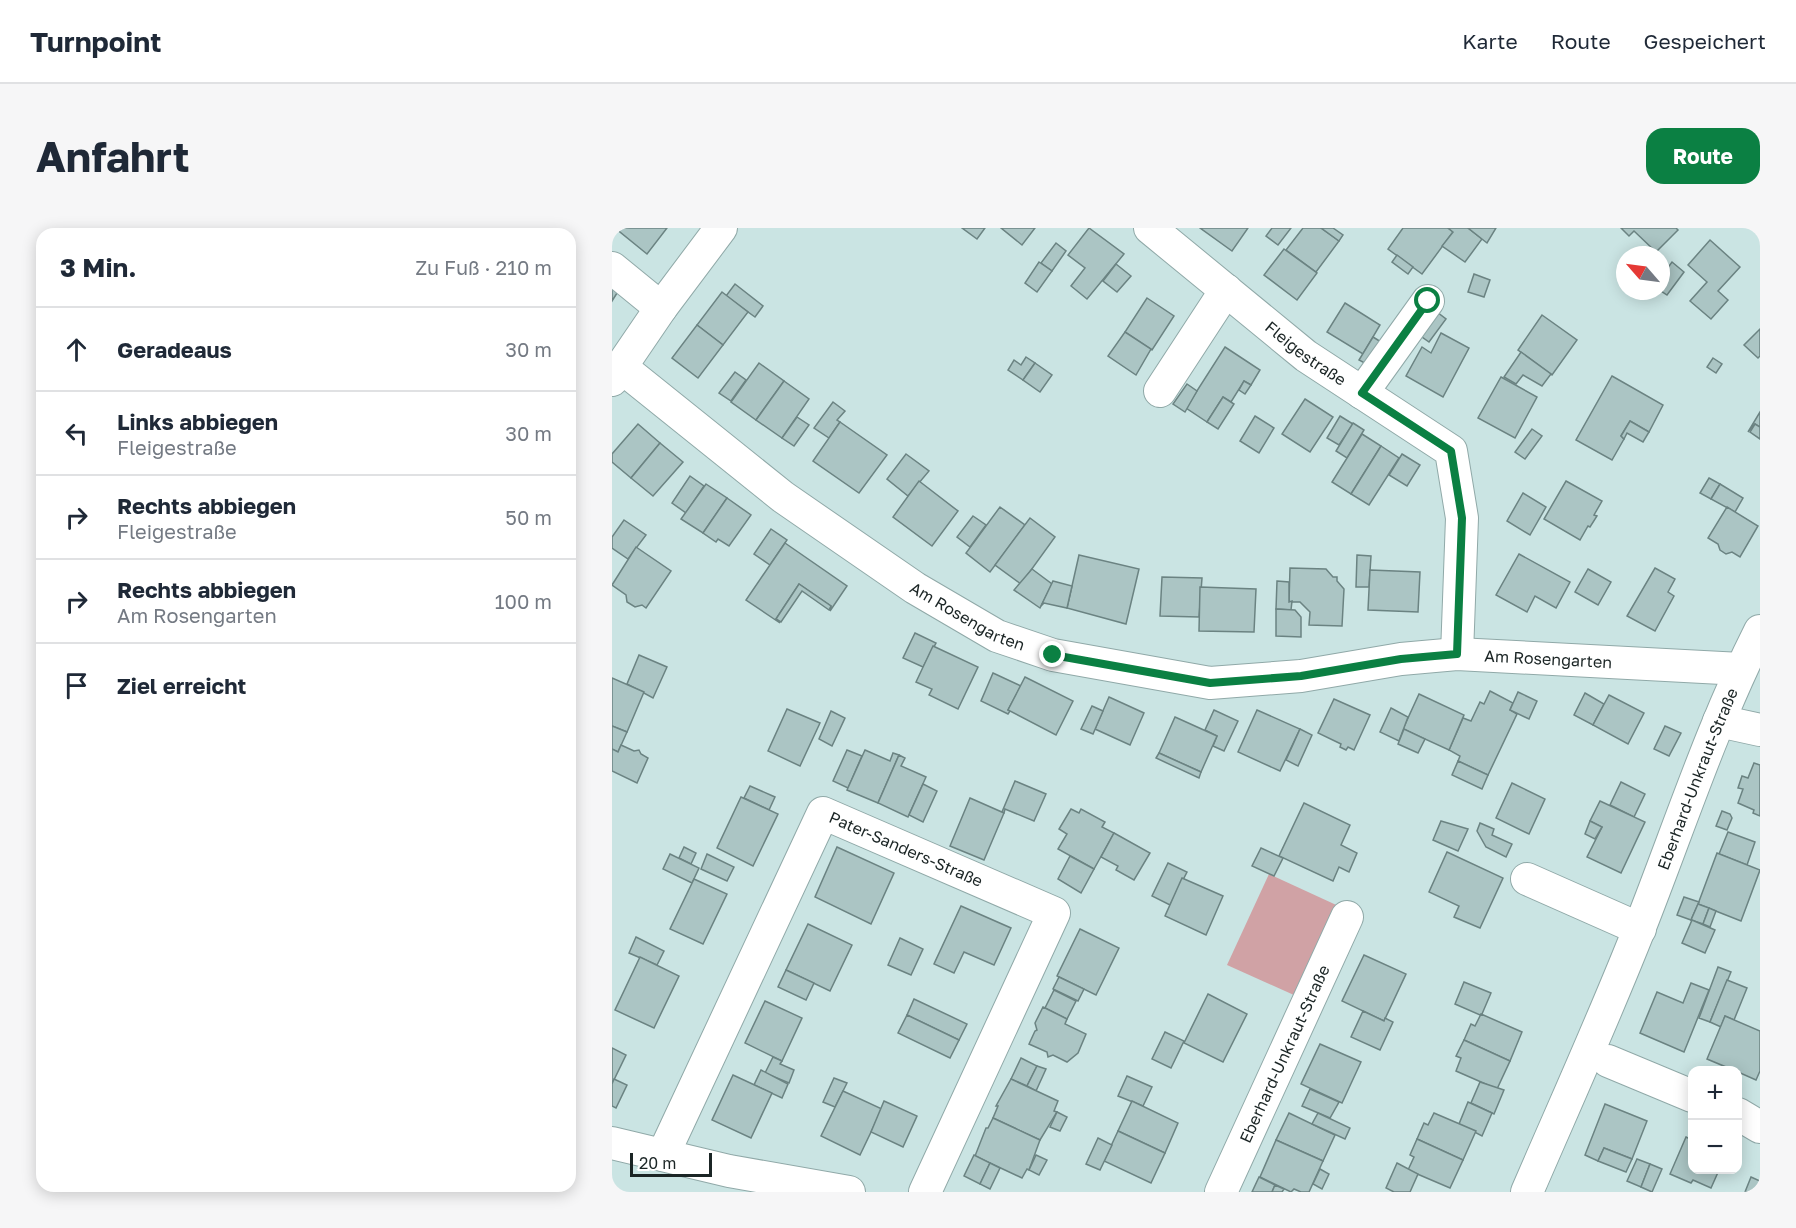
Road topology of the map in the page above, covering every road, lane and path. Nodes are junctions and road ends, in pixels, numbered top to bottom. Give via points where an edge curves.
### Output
1 (722, 228) edge
2 (1150, 228) edge
3 (612, 267) edge
4 (1226, 290) junction
5 (1428, 301) dead end
6 (661, 308) junction
7 (616, 374) edge
8 (1160, 391) dead end
9 (1362, 393) junction
10 (1760, 631) edge
11 (1457, 654) junction
12 (1741, 669) junction
13 (1719, 721) junction
14 (1760, 730) edge
15 (1527, 879) dead end
16 (1347, 917) dead end
17 (1640, 929) junction
18 (1608, 1061) dead end
19 (1688, 1094) edge
20 (1742, 1117) edge
21 (1760, 1127) edge
22 (612, 1143) edge
23 (663, 1155) junction
24 (849, 1192) edge
25 (925, 1192) edge
26 (1221, 1192) edge
27 (1527, 1192) edge

1 - 6 street
2 - 4 street, Fleigestraße
3 - 6 street
4 - 8 street
4 - 9 street, Fleigestraße via 1306,356
5 - 9 street
6 - 7 street
7 - 11 street, Am Rosengarten via 915,588 997,636 1053,655 1210,683 1301,676
9 - 11 street, Fleigestraße via 1451,451 1462,518
10 - 12 street, Eberhard-Unkraut-Straße
11 - 12 street, Am Rosengarten
12 - 13 street, Eberhard-Unkraut-Straße
13 - 14 street
13 - 17 street, Eberhard-Unkraut-Straße
15 - 17 street
16 - 26 street, Eberhard-Unkraut-Straße
17 - 27 street, Eberhard-Unkraut-Straße
18 - 19 street
20 - 21 street
22 - 23 street
23 - 24 street
23 - 25 street, Pater-Sanders-Straße via 824,813 1054,913

